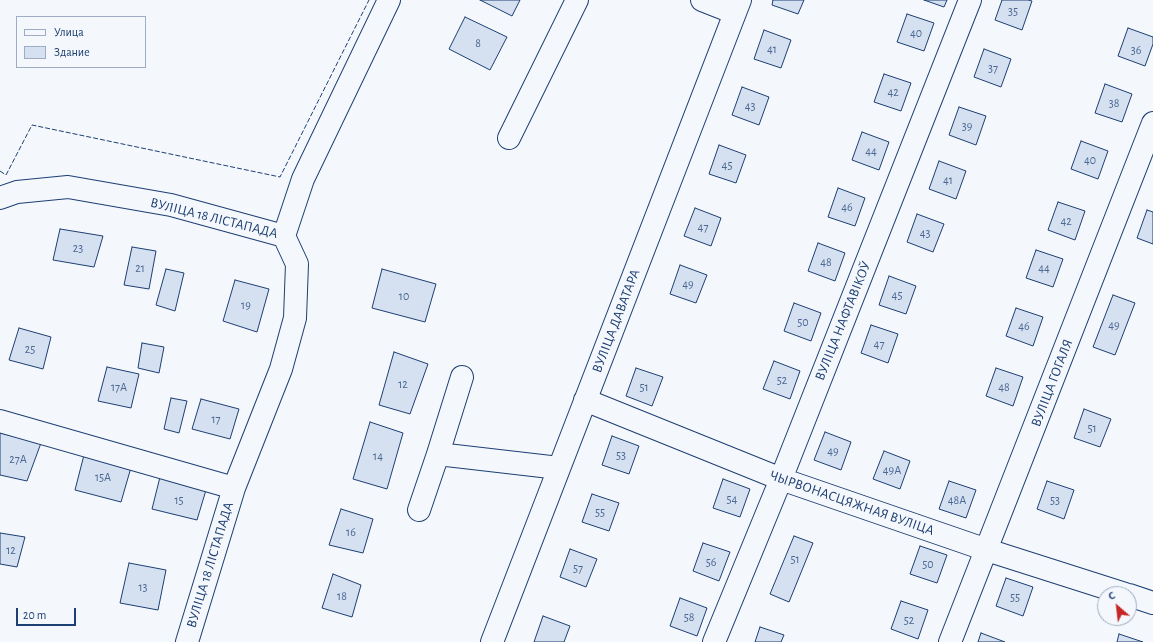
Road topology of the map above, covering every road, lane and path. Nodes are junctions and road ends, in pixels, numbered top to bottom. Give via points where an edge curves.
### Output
1 (389, 0) edge
2 (577, 0) edge
3 (702, 0) edge
4 (970, 0) edge
5 (738, 6) edge
6 (1153, 123) edge
7 (509, 138) dead end
8 (0, 198) edge
9 (284, 236) junction
10 (462, 377) dead end
11 (585, 400) junction
12 (0, 421) edge
13 (438, 454) junction
14 (558, 468) junction
15 (781, 479) junction
16 (234, 488) junction
17 (419, 510) dead end
18 (987, 550) junction
19 (1100, 586) edge
20 (1137, 598) edge
21 (1153, 603) edge
22 (187, 642) edge
23 (492, 642) edge
24 (714, 642) edge
25 (950, 642) edge

1 - 9 street via 303,180
2 - 7 street
3 - 5 street
4 - 15 street, ВУЛІЦА НАФТАВІКОЎ
5 - 11 street, ВУЛІЦА ДАВАТАРА
6 - 18 street, ВУЛІЦА ГОГАЛЯ
8 - 9 street, ВУЛІЦА 18 ЛІСТАПАДА via 17,192 68,186 171,205
9 - 16 street, ВУЛІЦА 18 ЛІСТАПАДА via 297,264 295,318 281,369
10 - 13 street
11 - 14 street, ВУЛІЦА ДАВАТАРА
11 - 15 street, ЧЫРВОНАСЦЯЖНАЯ ВУЛІЦА
12 - 16 street, ВУЛІЦА 18 ЛІСТАПАДА
13 - 14 street
13 - 17 street
14 - 23 street, ВУЛІЦА ДАВАТАРА
15 - 18 street, ЧЫРВОНАСЦЯЖНАЯ ВУЛІЦА
15 - 24 street, ВУЛІЦА НАФТАВІКОЎ
16 - 22 street, ВУЛІЦА 18 ЛІСТАПАДА
18 - 19 street, ЧЫРВОНАСЦЯЖНАЯ ВУЛІЦА
18 - 25 street, ВУЛІЦА ГОГАЛЯ
20 - 21 street

